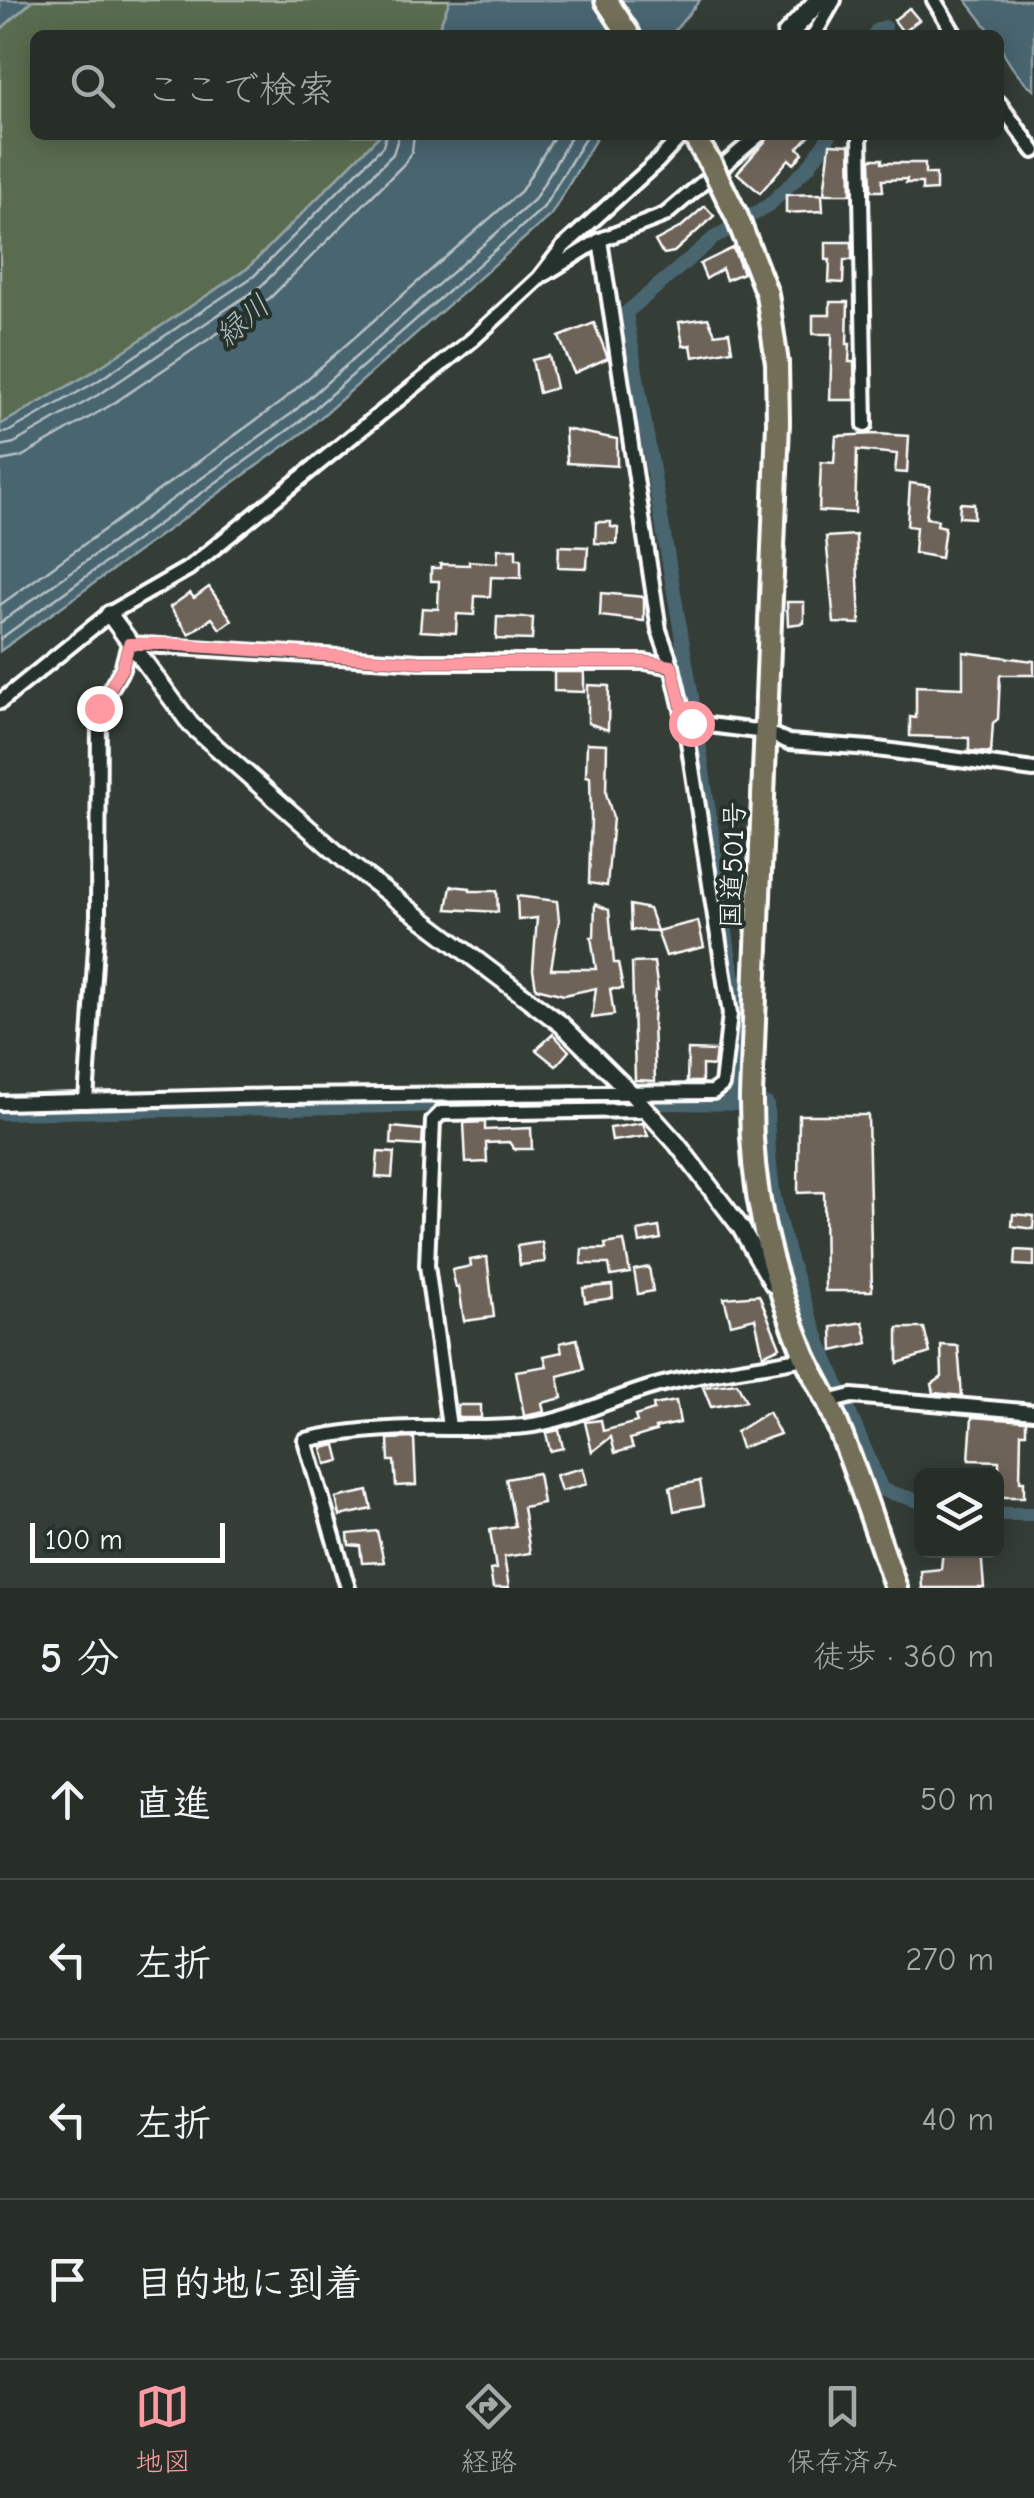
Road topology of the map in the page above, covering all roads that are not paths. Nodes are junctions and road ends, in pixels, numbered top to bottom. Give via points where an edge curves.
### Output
1 (606, 0) edge
2 (819, 0) edge
3 (834, 0) edge
4 (934, 0) edge
5 (626, 30) edge
6 (792, 30) edge
7 (817, 30) edge
8 (952, 30) edge
9 (1004, 110) edge
10 (677, 140) edge
11 (696, 140) edge
12 (753, 140) edge
13 (860, 140) edge
14 (1034, 151) edge
15 (600, 240) junction
16 (539, 278) junction
17 (865, 425) dead end
18 (109, 614) junction
19 (129, 644) junction
20 (672, 666) junction
21 (0, 702) edge
22 (692, 723) junction
23 (765, 732) junction
24 (1034, 770) edge
25 (632, 1094) junction
26 (86, 1102) junction
27 (0, 1104) edge
28 (645, 1110) junction
29 (787, 1309) junction
30 (805, 1358) junction
31 (833, 1401) junction
32 (1034, 1412) edge
33 (448, 1428) junction
34 (348, 1588) edge
35 (896, 1588) edge

1 - 5 highway
2 - 6 main road
3 - 7 street
4 - 8 street
9 - 14 street
10 - 16 street via 562,247
11 - 23 highway, 国道501号, bridge via 738,217 767,294 777,363
12 - 15 street via 665,216
13 - 17 street
15 - 16 street
15 - 20 street via 660,630
16 - 18 street via 261,513 190,568
18 - 19 street
18 - 21 street
19 - 20 street via 420,662
19 - 25 street via 191,725 347,862 561,1024
19 - 26 street via 99,708 98,916
20 - 22 street
22 - 23 street
22 - 25 street via 730,1014 722,1085 713,1092
23 - 24 street via 790,742
23 - 29 highway, 国道501号 via 752,1166 762,1229
25 - 26 street
25 - 28 street
26 - 27 street
28 - 29 street via 741,1228
28 - 33 street via 441,1113 433,1122 426,1265
29 - 30 highway, 国道501号
30 - 31 highway, 国道501号
30 - 33 street via 664,1384 555,1421 492,1431
31 - 32 street via 852,1396
31 - 35 highway, 国道501号
33 - 34 street via 306,1440

